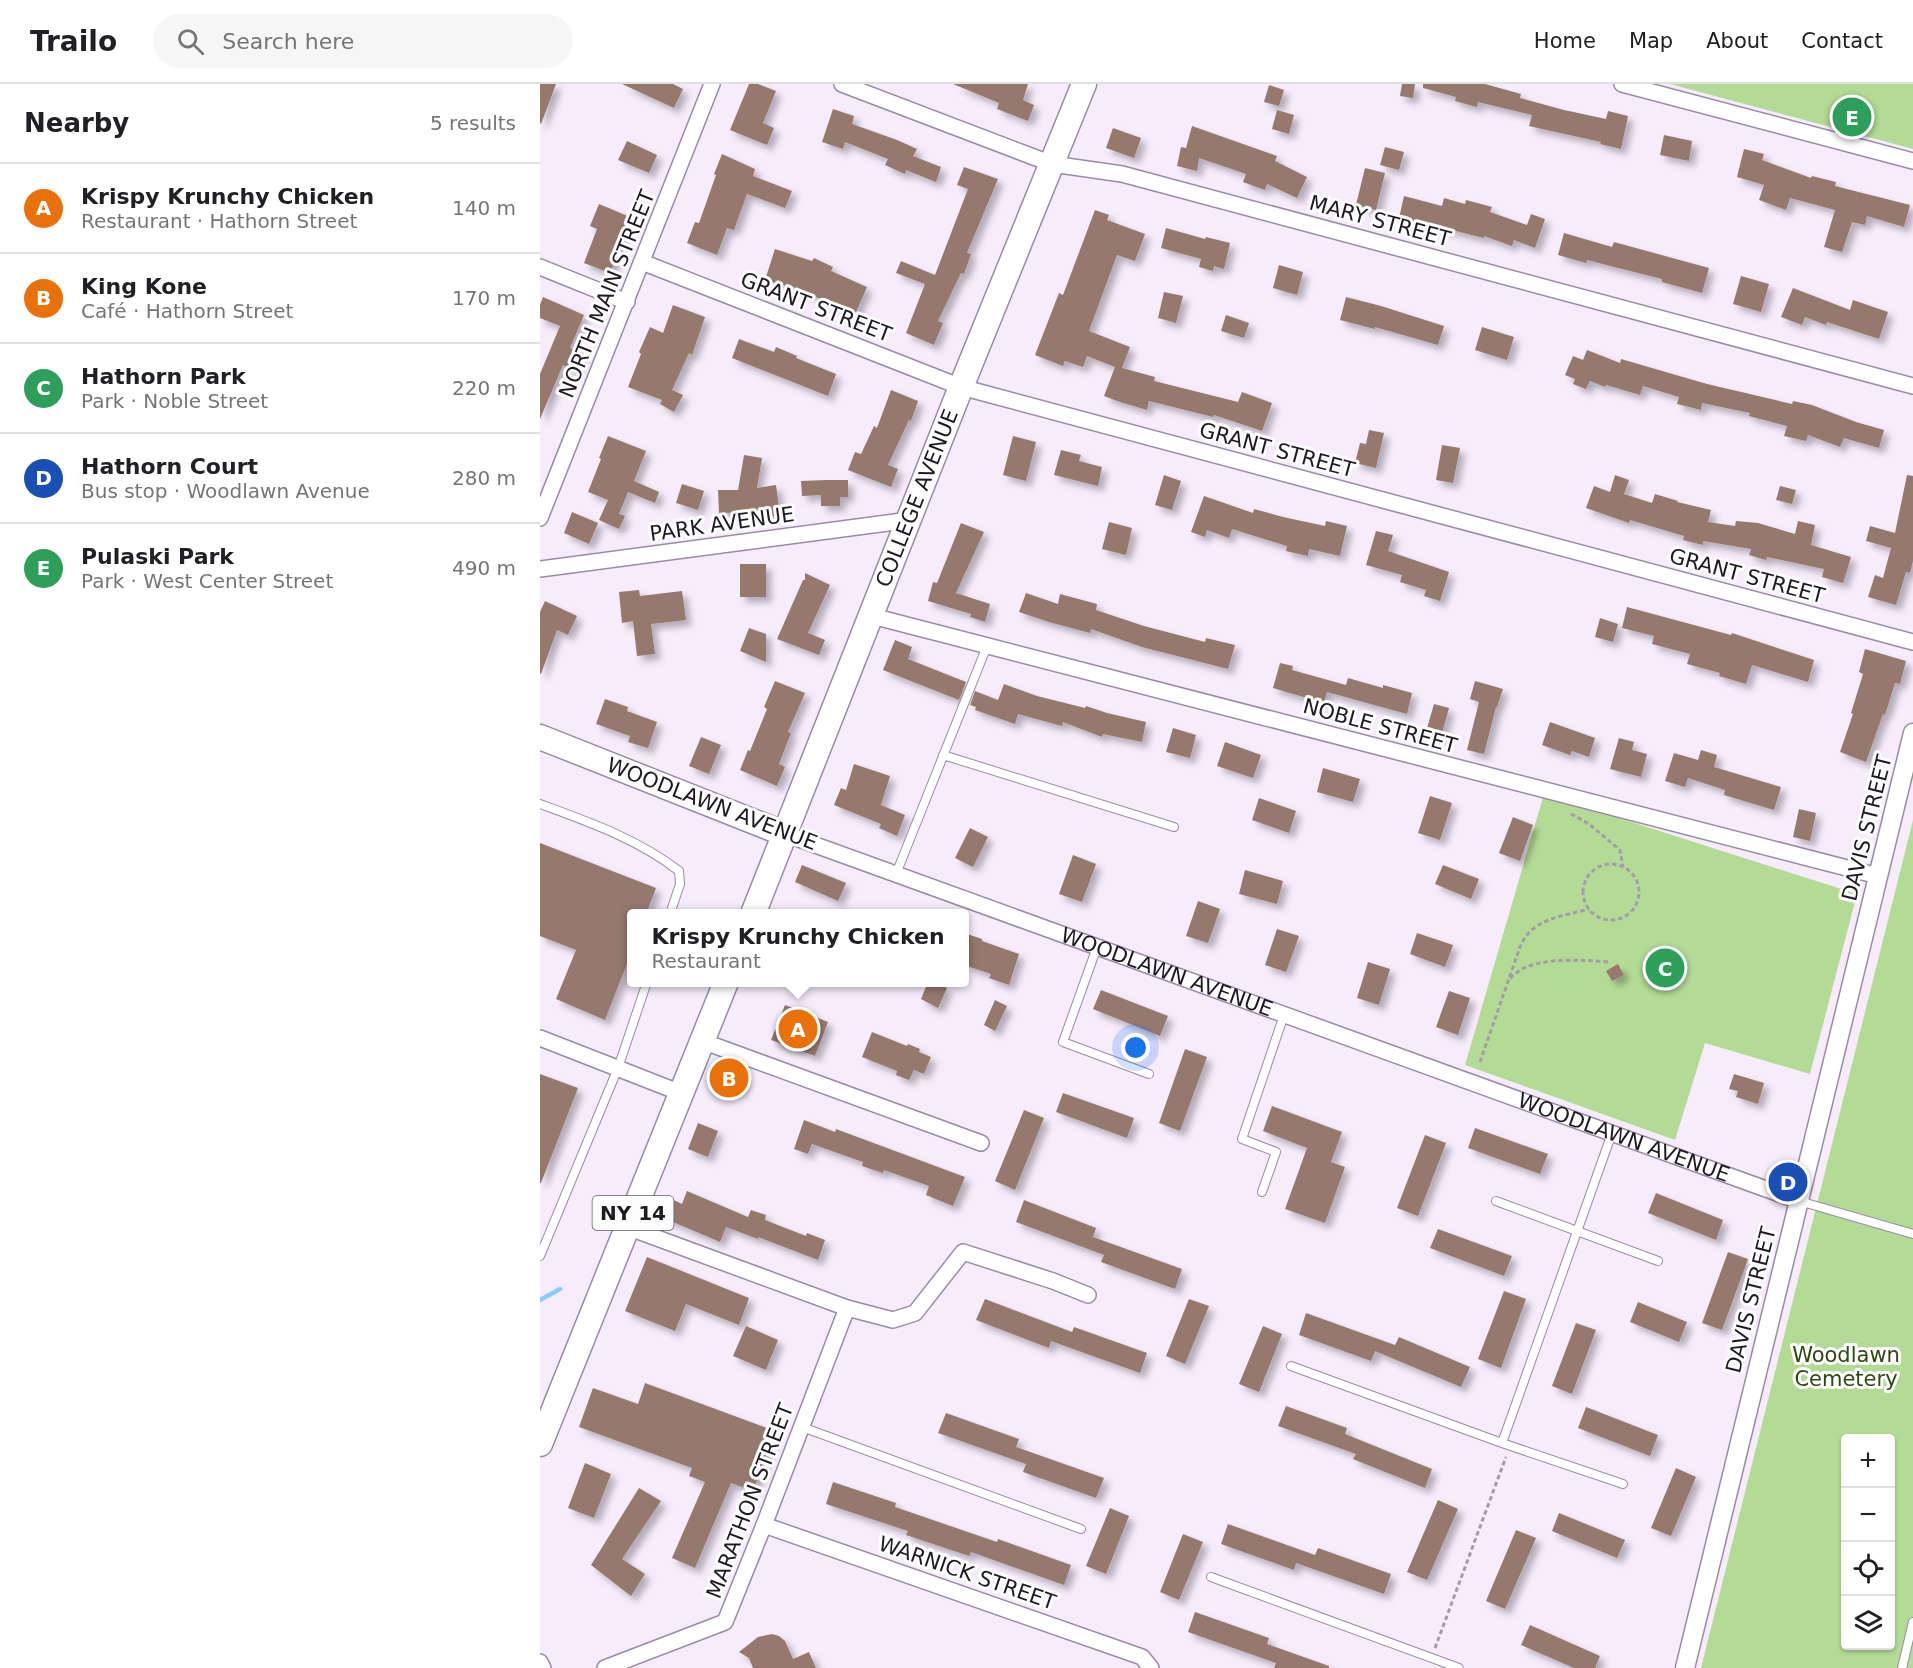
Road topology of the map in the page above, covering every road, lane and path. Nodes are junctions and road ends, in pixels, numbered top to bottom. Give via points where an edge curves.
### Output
1 (712, 84) edge
2 (842, 84) edge
3 (1084, 84) edge
4 (1622, 84) edge
5 (1913, 161) edge
6 (1052, 164) junction
7 (642, 262) junction
8 (540, 267) edge
9 (627, 302) junction
10 (1913, 386) edge
11 (962, 387) junction
12 (540, 518) edge
13 (910, 520) junction
14 (540, 569) edge
15 (872, 616) junction
16 (1913, 642) edge
17 (987, 646) junction
18 (1913, 733) edge
19 (540, 737) edge
20 (943, 755) junction
21 (540, 804) edge
22 (1571, 814) dead end
23 (1173, 827) dead end
24 (785, 834) junction
25 (1623, 867) junction
26 (896, 874) junction
27 (1878, 876) junction
28 (672, 909) edge
29 (755, 909) edge
30 (1588, 909) junction
31 (1097, 947) junction
32 (1609, 962) dead end
33 (1509, 979) junction
34 (645, 987) edge
35 (724, 987) edge
36 (1284, 1015) junction
37 (540, 1038) edge
38 (702, 1041) junction
39 (1480, 1062) dead end
40 (618, 1068) junction
41 (1149, 1074) dead end
42 (681, 1092) junction
43 (1612, 1133) junction
44 (981, 1143) dead end
45 (1262, 1192) dead end
46 (1496, 1201) dead end
47 (1798, 1201) junction
48 (627, 1227) junction
49 (1578, 1231) junction
50 (1913, 1234) edge
51 (540, 1256) edge
52 (1658, 1261) dead end
53 (1088, 1295) dead end
54 (847, 1308) junction
55 (1291, 1366) dead end
56 (802, 1427) junction
57 (540, 1444) edge
58 (1506, 1444) junction
59 (1623, 1485) dead end
60 (764, 1525) junction
61 (1081, 1529) dead end
62 (1211, 1577) dead end
63 (1913, 1622) edge
64 (1431, 1658) junction
65 (540, 1662) edge
66 (1444, 1665) edge
67 (543, 1668) edge
68 (605, 1668) edge
69 (1151, 1668) edge
70 (1460, 1668) edge
71 (1685, 1668) edge
72 (1902, 1668) edge

1 - 7 street, NORTH MAIN STREET
2 - 6 street, MARY STREET
3 - 6 main road, COLLEGE AVENUE
4 - 5 street
6 - 10 street, MARY STREET via 1122,174
6 - 11 main road, COLLEGE AVENUE
7 - 9 street, NORTH MAIN STREET
7 - 11 street, GRANT STREET
8 - 9 street
9 - 12 street, NORTH MAIN STREET
11 - 13 main road, COLLEGE AVENUE
11 - 16 street, GRANT STREET
13 - 14 street, PARK AVENUE
13 - 15 main road, COLLEGE AVENUE
15 - 17 street, NOBLE STREET
15 - 24 main road, COLLEGE AVENUE
17 - 20 lane
17 - 27 street, NOBLE STREET
18 - 27 street, DAVIS STREET
19 - 24 main road, WOODLAWN AVENUE
20 - 23 lane
20 - 26 lane
21 - 28 lane via 644,847 679,871 680,884
22 - 25 path via 1620,850
24 - 26 street, WOODLAWN AVENUE
24 - 29 main road, COLLEGE AVENUE
25 - 30 path via 1605,865 1589,874 1583,892
25 - 30 path via 1636,880 1635,906 1622,918 1604,919
26 - 31 street, WOODLAWN AVENUE
27 - 47 street, DAVIS STREET
30 - 33 path via 1557,917 1527,934
31 - 36 street, WOODLAWN AVENUE
31 - 41 lane via 1064,1042
32 - 33 path via 1556,961 1522,969
33 - 39 path
34 - 40 lane
35 - 38 main road, NY 14
36 - 43 street, WOODLAWN AVENUE
36 - 45 lane via 1242,1139 1276,1152
37 - 40 street
38 - 42 main road, NY 14
38 - 44 street
40 - 42 street
40 - 51 lane
42 - 48 main road, NY 14
43 - 47 street, WOODLAWN AVENUE
43 - 49 lane
46 - 49 lane
47 - 50 lane
47 - 71 street, DAVIS STREET
48 - 54 street
48 - 57 main road, NY 14
49 - 52 lane
49 - 58 lane
53 - 54 street via 963,1252 915,1312 893,1320
54 - 56 street, MARATHON STREET
55 - 58 lane
56 - 60 street, MARATHON STREET
56 - 61 lane
58 - 59 lane
58 - 64 path
60 - 68 street, MARATHON STREET via 725,1622
60 - 69 street, WARNICK STREET via 1142,1657
62 - 64 lane
63 - 72 lane
64 - 66 lane
65 - 67 street
66 - 70 lane

